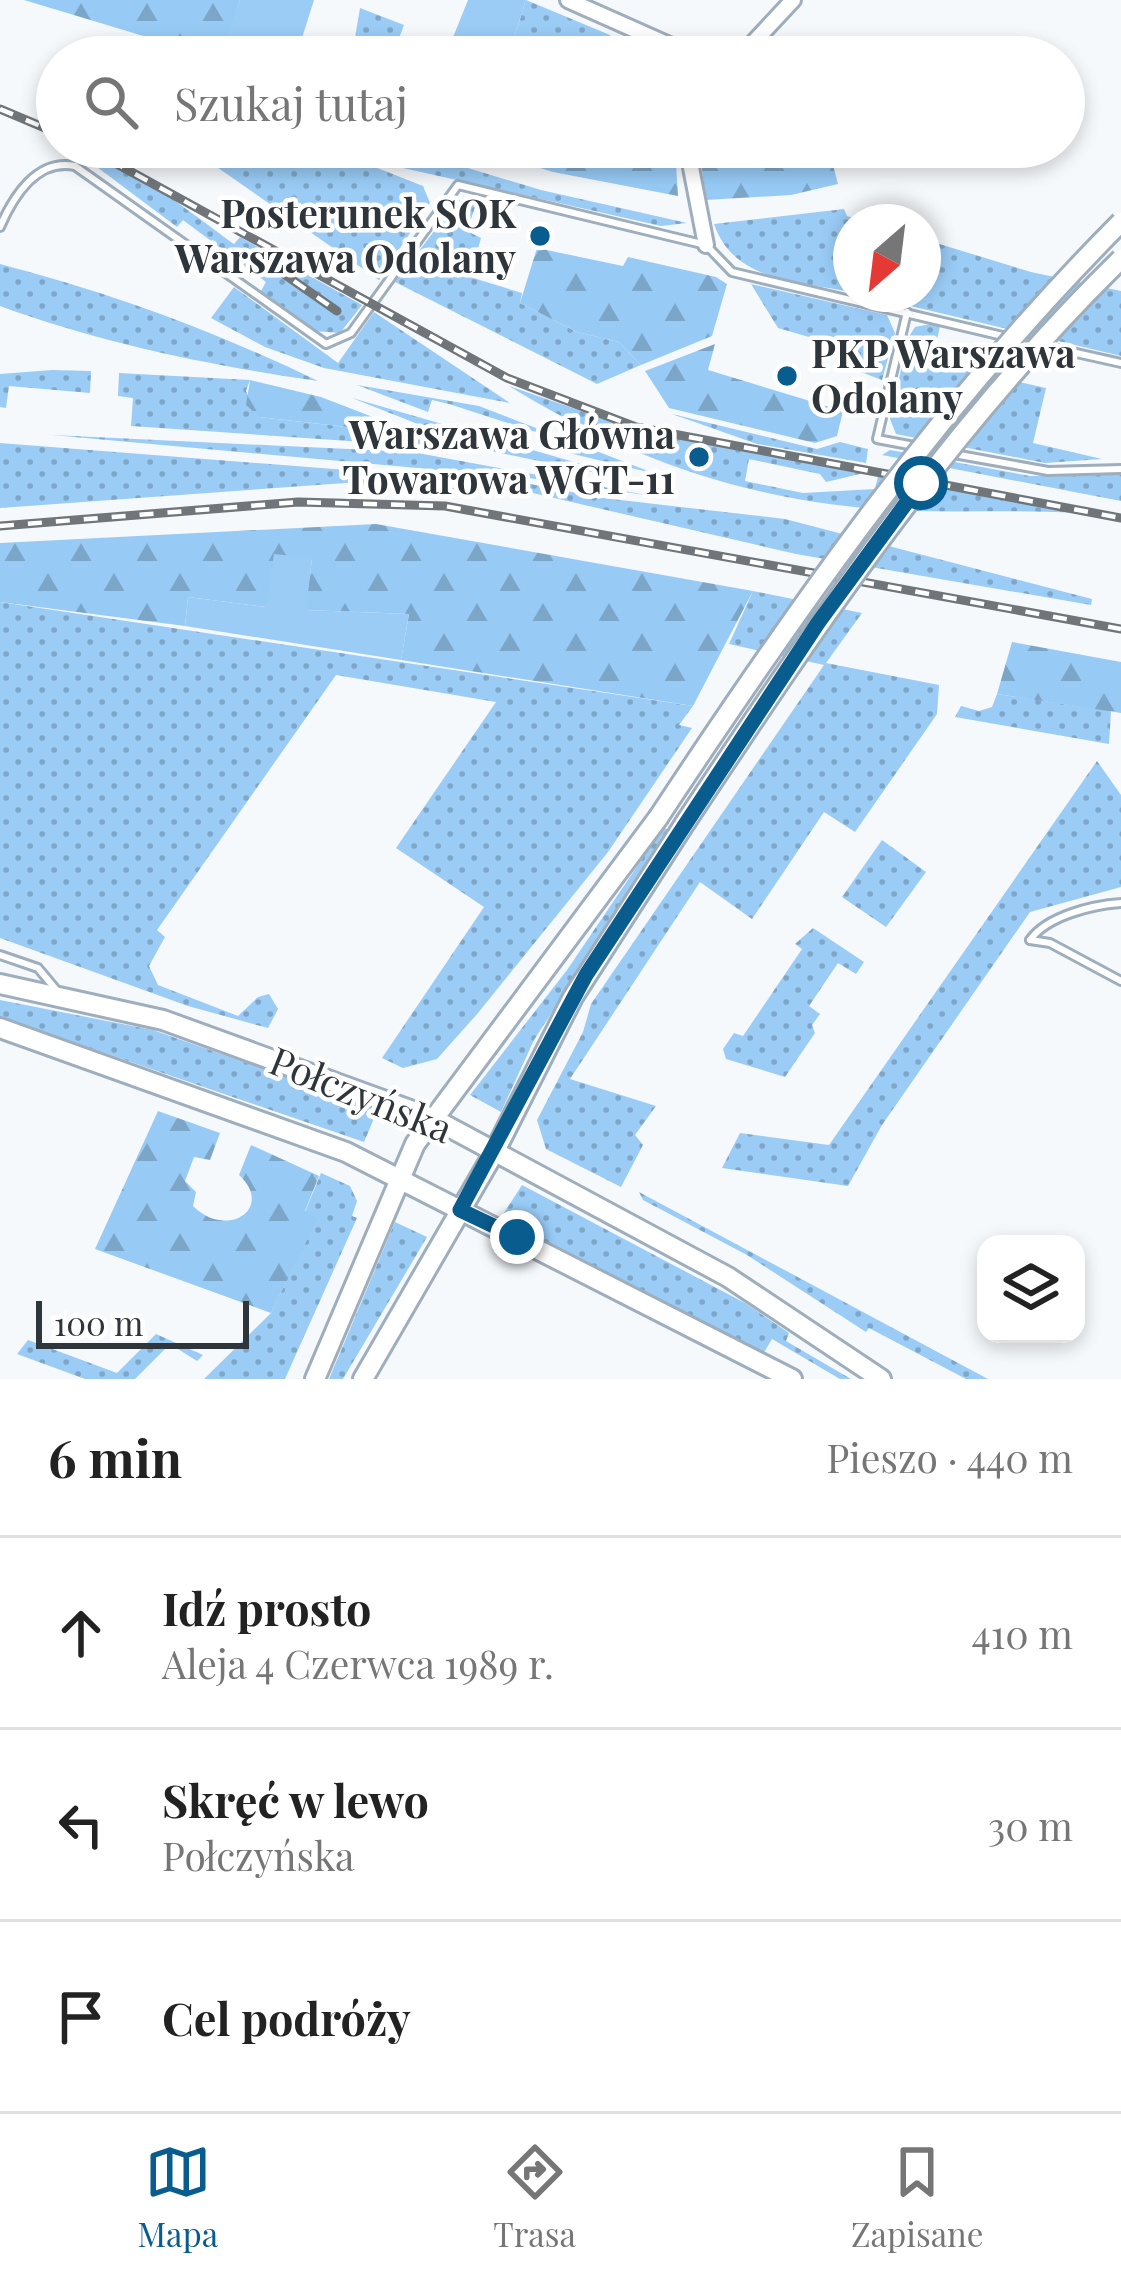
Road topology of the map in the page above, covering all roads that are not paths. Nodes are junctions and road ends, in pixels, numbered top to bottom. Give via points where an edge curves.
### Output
1 (568, 0) edge
2 (793, 0) edge
3 (649, 36) edge
4 (760, 36) edge
5 (50, 168) edge
6 (78, 168) edge
7 (691, 168) edge
8 (1121, 222) edge
9 (0, 227) edge
10 (706, 245) junction
11 (1121, 259) edge
12 (907, 313) junction
13 (1121, 363) edge
14 (1121, 469) edge
15 (1121, 903) edge
16 (0, 955) edge
17 (1121, 981) edge
18 (0, 984) edge
19 (60, 994) junction
20 (0, 1028) edge
21 (432, 1118) junction
22 (495, 1151) junction
23 (399, 1178) junction
24 (460, 1210) junction
25 (315, 1379) edge
26 (362, 1379) edge
27 (791, 1379) edge
28 (881, 1379) edge

1 - 3 street
2 - 4 street
5 - 9 lane via 20,191
6 - 10 lane via 326,344 351,333 458,185
7 - 10 street
8 - 21 main road, bridge via 885,488 658,818
10 - 12 lane via 732,272
11 - 22 main road, bridge via 897,514 573,997
12 - 13 lane
12 - 14 lane via 878,439 1048,471
15 - 17 lane via 1049,924 1030,940
16 - 19 lane via 38,968
18 - 19 main road, Połczyńska
19 - 21 main road, Połczyńska via 163,1020
20 - 23 main road, Połczyńska via 236,1109
21 - 22 main road, Połczyńska
21 - 23 main road
22 - 24 main road
22 - 28 main road, Połczyńska via 752,1291
23 - 24 main road, Połczyńska
23 - 25 main road
24 - 26 main road
24 - 27 main road, Połczyńska

